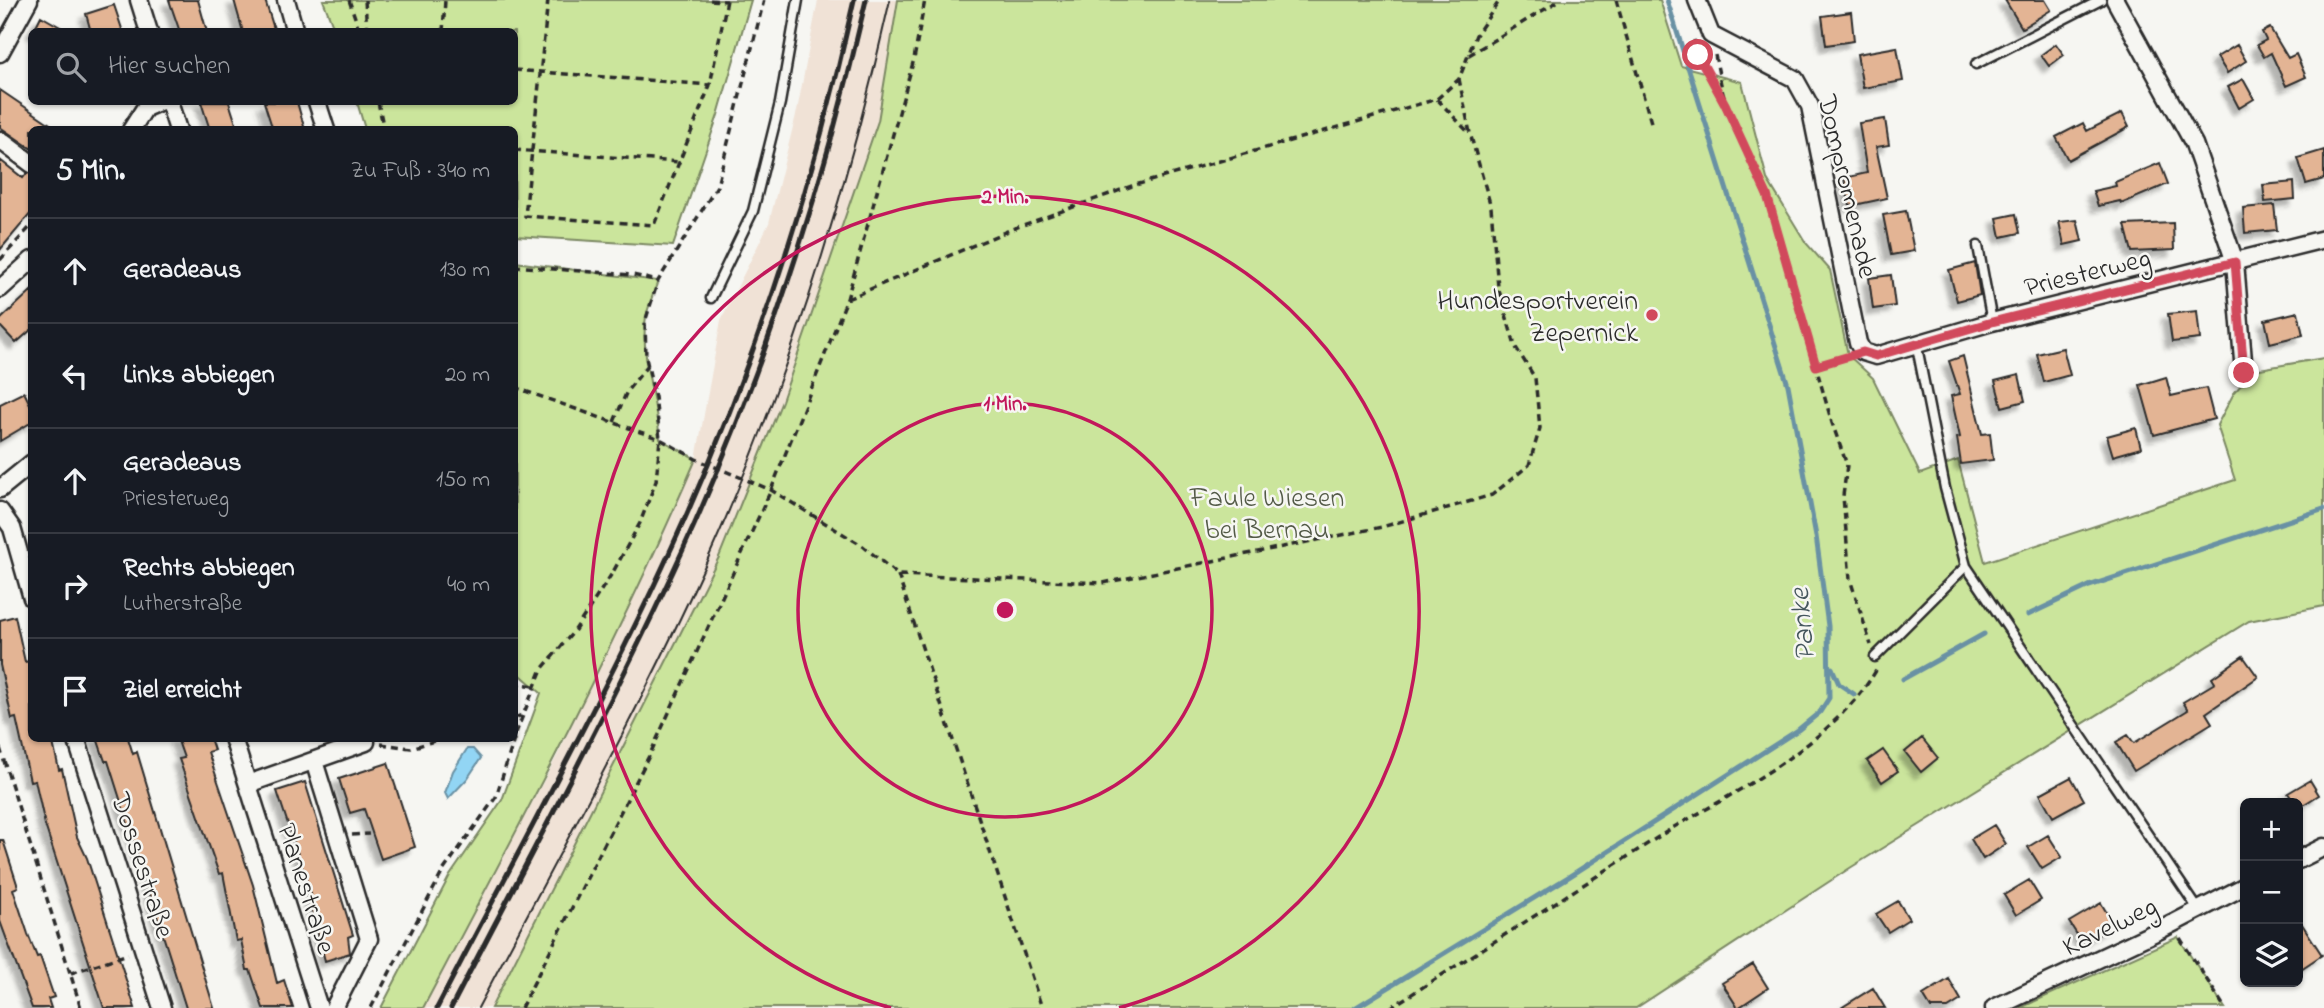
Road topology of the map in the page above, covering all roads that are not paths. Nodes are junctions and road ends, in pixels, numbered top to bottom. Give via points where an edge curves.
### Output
1 (29, 0) edge
2 (139, 0) edge
3 (286, 0) edge
4 (798, 0) edge
5 (1697, 0) edge
6 (2101, 0) edge
7 (2115, 0) edge
8 (148, 28) edge
9 (294, 28) edge
10 (0, 53) edge
11 (1976, 64) dead end
12 (152, 105) edge
13 (170, 105) edge
14 (318, 105) edge
15 (134, 126) edge
16 (177, 126) edge
17 (325, 126) edge
18 (0, 140) edge
19 (28, 161) edge
20 (2324, 239) edge
21 (1978, 246) dead end
22 (2235, 262) junction
23 (28, 264) edge
24 (0, 289) edge
25 (711, 298) dead end
26 (1992, 322) junction
27 (1916, 342) junction
28 (1863, 352) joint
29 (2244, 373) dead end
30 (28, 466) edge
31 (0, 489) edge
32 (0, 511) edge
33 (1966, 566) junction
34 (28, 584) edge
35 (1875, 657) road end
36 (77, 742) edge
37 (234, 742) edge
38 (361, 742) edge
39 (314, 761) junction
40 (248, 784) junction
41 (2324, 847) edge
42 (2303, 858) edge
43 (2240, 888) edge
44 (2198, 909) junction
45 (162, 1008) edge
46 (319, 1008) edge
47 (334, 1008) edge
48 (1994, 1008) edge

1 - 10 street
2 - 8 street
3 - 9 street
4 - 25 lane via 753,211
5 - 28 street, Dompromenade via 1711,34 1795,79 1810,106
6 - 11 lane
7 - 22 street via 2194,144
12 - 15 street
13 - 16 street
14 - 17 street
18 - 19 street
20 - 22 street, Priesterweg
21 - 26 lane
22 - 26 street, Priesterweg
22 - 29 street
23 - 24 street
26 - 27 street, Priesterweg
27 - 28 street, Priesterweg via 1876,356
27 - 33 lane via 1945,488
30 - 31 street
32 - 34 street via 12,528
33 - 35 lane
33 - 44 lane
36 - 45 street, Dossestraße
37 - 40 street, Planestraße
38 - 39 street
39 - 40 street
39 - 47 street via 369,939
40 - 46 street, Planestraße
41 - 42 street
43 - 44 street, Kavelweg
44 - 48 street, Kavelweg

